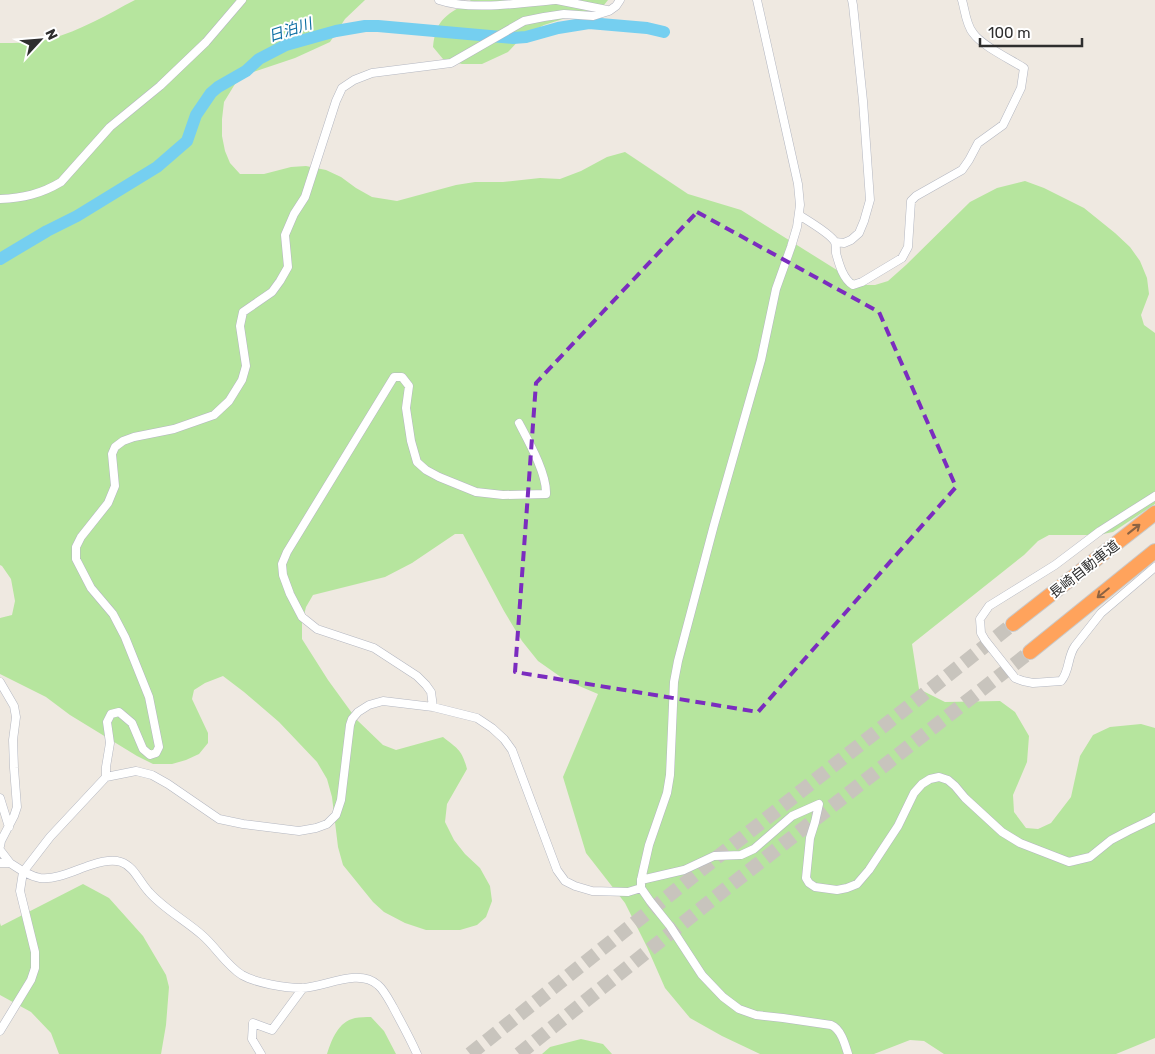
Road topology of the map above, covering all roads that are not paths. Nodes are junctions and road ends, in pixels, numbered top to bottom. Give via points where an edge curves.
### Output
1 (242, 0) edge
2 (439, 0) edge
3 (556, 0) edge
4 (620, 0) edge
5 (757, 0) edge
6 (852, 0) edge
7 (962, 0) edge
8 (609, 11) junction
9 (0, 199) edge
10 (799, 215) junction
11 (835, 242) junction
12 (519, 423) dead end
13 (1155, 496) edge
14 (1155, 513) edge
15 (1155, 551) edge
16 (1155, 567) edge
17 (1013, 624) tunnel mouth
18 (1030, 652) tunnel mouth
19 (0, 682) edge
20 (433, 707) junction
21 (106, 777) junction
22 (0, 798) edge
23 (1155, 816) edge
24 (8, 827) junction
25 (0, 846) edge
26 (0, 850) edge
27 (0, 863) edge
28 (10, 863) junction
29 (22, 872) junction
30 (641, 884) junction
31 (303, 988) junction
32 (0, 1031) edge
33 (261, 1054) edge
34 (417, 1054) edge
35 (848, 1054) edge

1 - 9 street via 206,42 110,127 61,182 33,195
2 - 3 street via 448,4 479,6
3 - 8 street
4 - 8 street
5 - 10 street via 798,184
6 - 11 street via 870,200 859,233 844,243
7 - 11 street via 972,33 1024,68 1021,88 1003,125 978,143 962,170 912,201 908,247 902,258 853,285 841,268
8 - 21 street via 592,16 564,14 524,21 451,63 372,73 342,88 305,196 285,235 288,267 272,292 243,312 240,326 246,366 242,380 229,402 214,415 174,429 134,437 115,447 112,454 115,486 108,503 76,547 76,558 90,588 113,614 125,637 149,696 159,747 150,755 143,749 132,723 119,712 111,714 107,722 110,743
10 - 11 street
10 - 30 street via 776,290 678,661 674,682 670,775
12 - 20 street via 544,478 546,494 476,492 439,477 417,462 406,408 409,386 402,376 394,378 286,552 282,564 290,594 302,617 317,629 374,648 417,676 431,692
13 - 16 street via 989,606 980,619 981,633 1015,678 1033,683 1060,681 1067,671 1071,651 1080,639 1101,614
17 -> 14 highway, 長崎自動車道
15 -> 18 highway
19 - 24 street via 16,716 17,806
20 - 21 street via 383,701 352,718 341,800 336,815 327,824 316,828 299,831 218,819 152,775 136,771
20 - 30 street via 477,718 504,739 512,750 557,870 565,881 592,891 628,892
21 - 29 street
22 - 24 street
23 - 30 street via 1153,820 1111,840 1090,858 1069,862 1020,843 1002,832 955,786 939,777 922,784 914,793 898,826 869,870 857,884 847,888 815,887 806,878 810,838 819,804 792,816 754,849 741,855 714,856
24 - 25 street
26 - 28 street
27 - 28 street
28 - 29 street
29 - 31 street via 40,878 58,877 99,862 122,862 159,902 203,936 242,975 261,982
29 - 32 street via 20,891 35,952 35,968
30 - 35 street via 702,975 723,997 739,1009 756,1015 836,1027
31 - 33 street via 272,1030 253,1023 252,1039
31 - 34 street via 353,978 364,978 378,985

